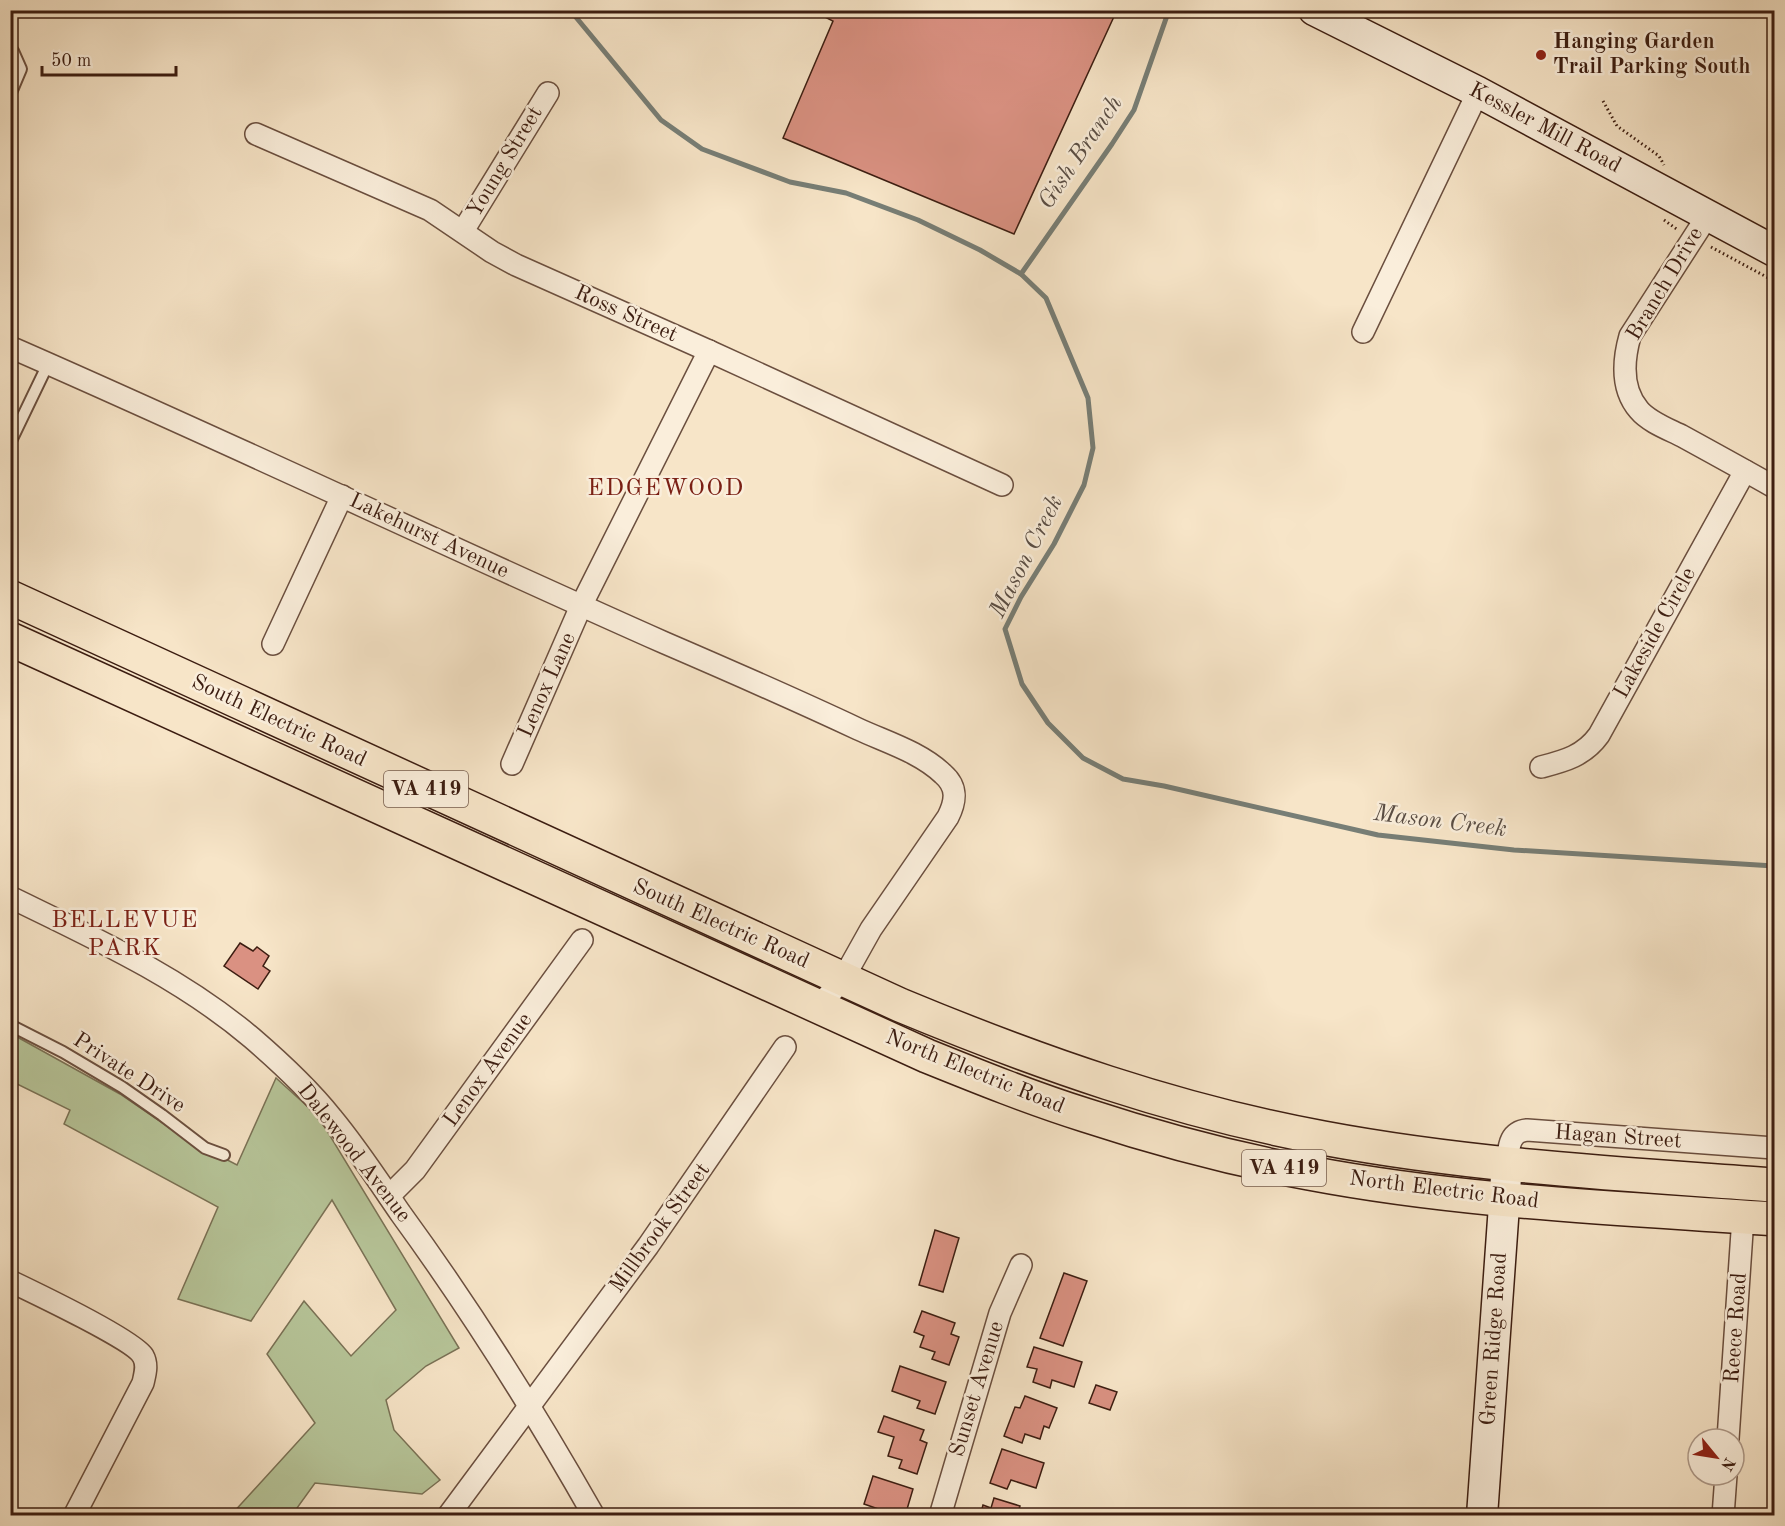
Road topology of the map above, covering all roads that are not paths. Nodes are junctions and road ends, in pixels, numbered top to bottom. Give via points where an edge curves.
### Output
1 (1314, 10) edge
2 (10, 50) edge
3 (1478, 92) junction
4 (548, 93) dead end
5 (10, 95) edge
6 (256, 134) dead end
7 (1708, 215) junction
8 (463, 231) junction
9 (1774, 251) edge
10 (1363, 332) dead end
11 (11, 348) edge
12 (709, 351) junction
13 (48, 364) junction
14 (10, 443) edge
15 (1744, 471) junction
16 (1002, 485) dead end
17 (1774, 487) edge
18 (342, 496) junction
19 (10, 597) edge
20 (581, 606) junction
21 (10, 639) edge
22 (273, 644) dead end
23 (512, 764) dead end
24 (1541, 766) dead end
25 (10, 897) edge
26 (582, 939) dead end
27 (843, 979) junction
28 (819, 1007) junction
29 (10, 1025) edge
30 (785, 1047) dead end
31 (1752, 1146) junction
32 (1774, 1148) edge
33 (224, 1155) dead end
34 (1507, 1163) junction
35 (1762, 1184) edge
36 (389, 1196) junction
37 (1504, 1199) junction
38 (1759, 1218) edge
39 (1022, 1265) dead end
40 (10, 1281) edge
41 (529, 1406) junction
42 (1730, 1427) edge
43 (1725, 1487) edge
44 (74, 1515) edge
45 (448, 1515) edge
46 (594, 1515) edge
47 (940, 1515) edge
48 (1482, 1515) edge
49 (1723, 1515) edge

1 - 3 street, Kessler Mill Road
2 - 5 lane via 21,69
3 - 7 street, Kessler Mill Road
3 - 10 street
4 - 8 street, Young Street
6 - 8 street, Ross Street via 430,210
7 - 9 street, Kessler Mill Road
7 - 15 street, Branch Drive via 1630,336 1624,370 1627,387 1640,412
8 - 12 street, Ross Street via 516,265
11 - 13 street, Lakehurst Avenue
12 - 16 street, Ross Street
12 - 20 street
13 - 14 lane
13 - 18 street, Lakehurst Avenue
15 - 17 street, Branch Drive
15 - 24 street, Lakeside Circle via 1599,735 1583,752
18 - 20 street, Lakehurst Avenue
18 - 22 street
19 - 27 main road, South Electric Road / VA 419
20 - 23 street, Lenox Lane
20 - 27 street, Lakehurst Avenue via 923,759 950,781 955,804 948,817 871,929
21 - 28 main road, South Electric Road / VA 419
25 - 36 street, Dalewood Avenue via 161,973 252,1038 326,1111
26 - 36 street, Lenox Avenue via 415,1170
27 - 28 street
27 - 34 main road, North Electric Road / VA 419 via 1033,1059 1229,1118 1388,1149
28 - 37 main road, North Electric Road / VA 419 via 1021,1093 1147,1134 1309,1173
29 - 33 lane, Private Drive via 122,1087 205,1148
30 - 41 street, Millbrook Street via 648,1246
31 - 32 street, Hagan Street
31 - 34 street, Hagan Street via 1527,1130 1510,1140
31 - 35 street
34 - 35 main road, North Electric Road / VA 419
34 - 37 street, Green Ridge Road
36 - 41 street, Dalewood Avenue
37 - 38 main road, North Electric Road / VA 419
37 - 48 street, Green Ridge Road
38 - 42 street, Reece Road
39 - 47 street, Sunset Avenue via 1000,1313
40 - 44 street via 138,1350 144,1358 143,1383
41 - 45 street, Millbrook Street
41 - 46 street, Dalewood Avenue
43 - 49 street

